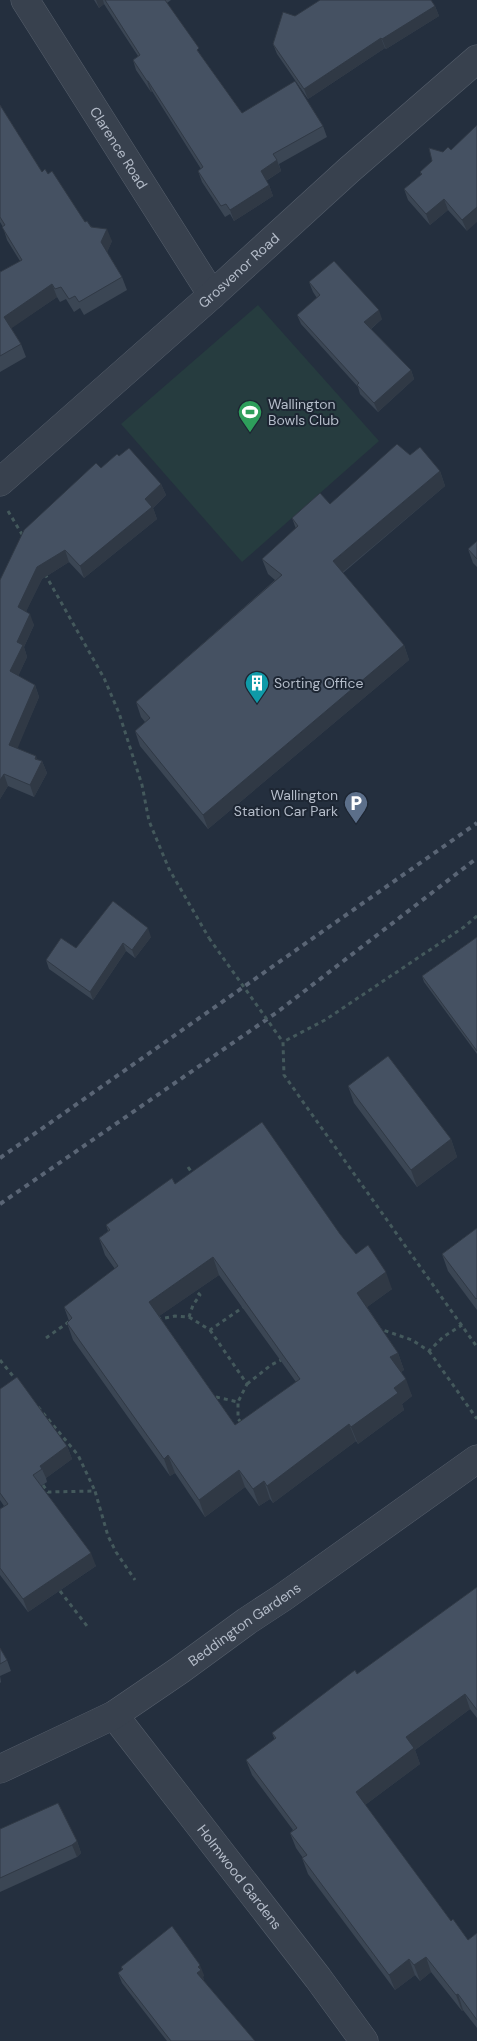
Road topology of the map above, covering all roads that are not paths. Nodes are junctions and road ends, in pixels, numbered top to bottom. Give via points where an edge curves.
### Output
1 (26, 0) edge
2 (477, 59) edge
3 (212, 295) junction
4 (2, 494) edge
5 (477, 1459) edge
6 (114, 1715) junction
7 (0, 1769) edge
8 (364, 2041) edge

1 - 3 street, Clarence Road
2 - 3 street, Grosvenor Road
3 - 4 street, Grosvenor Road
5 - 6 street, Beddington Gardens
6 - 7 street, Beddington Gardens
6 - 8 street, Holmwood Gardens

